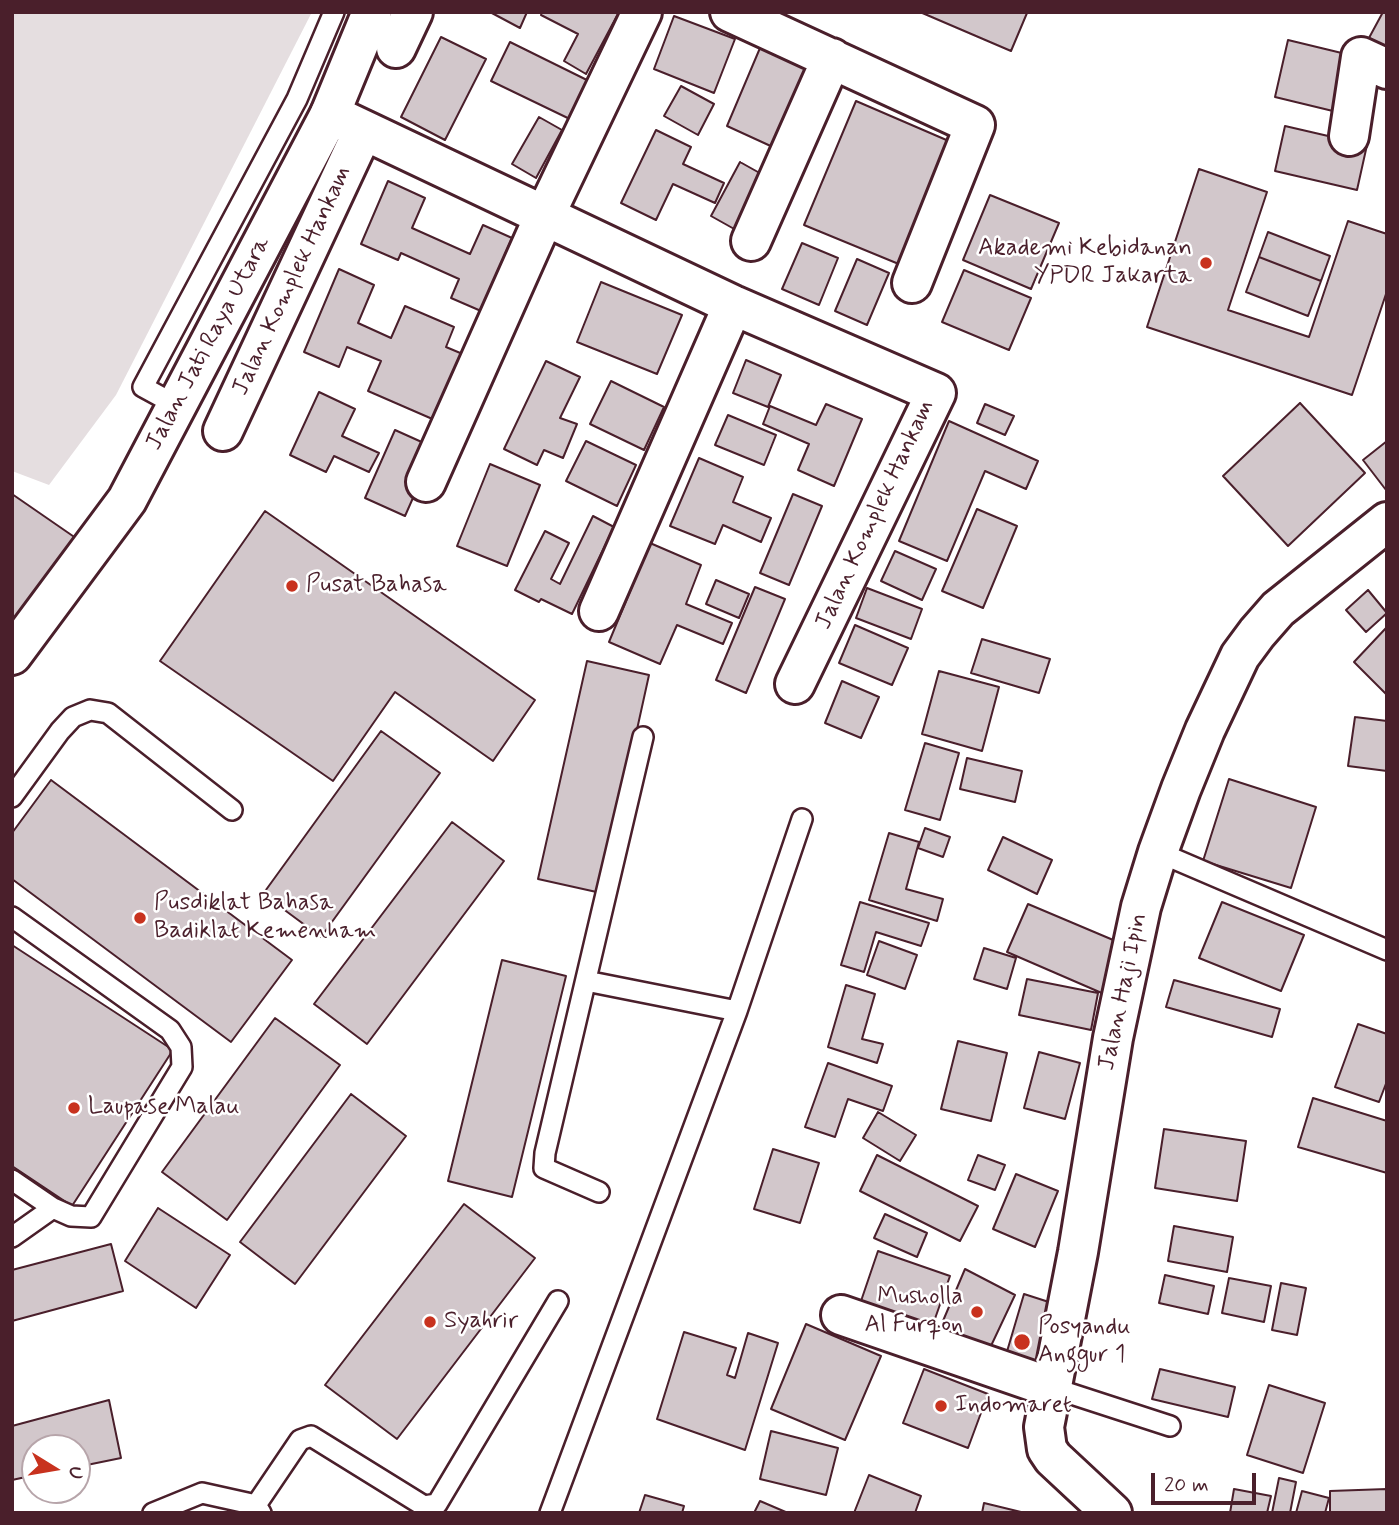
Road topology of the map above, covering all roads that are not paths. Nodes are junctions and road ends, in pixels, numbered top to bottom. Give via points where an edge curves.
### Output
1 (334, 12) edge
2 (372, 12) edge
3 (413, 12) edge
4 (642, 12) edge
5 (730, 12) edge
6 (396, 48) dead end
7 (832, 58) junction
8 (1387, 69) edge
9 (330, 115) junction
10 (1349, 136) dead end
11 (544, 217) junction
12 (751, 241) dead end
13 (912, 283) dead end
14 (733, 305) junction
15 (223, 430) dead end
16 (426, 482) dead end
17 (1387, 522) edge
18 (599, 611) dead end
19 (12, 655) edge
20 (795, 684) dead end
21 (643, 737) dead end
22 (12, 797) edge
23 (232, 810) dead end
24 (802, 820) dead end
25 (1158, 852) junction
26 (12, 916) edge
27 (1387, 950) edge
28 (586, 981) junction
29 (737, 1011) junction
30 (12, 1180) edge
31 (599, 1192) dead end
32 (53, 1208) junction
33 (12, 1237) edge
34 (558, 1301) dead end
35 (841, 1315) dead end
36 (1051, 1387) junction
37 (1170, 1426) dead end
38 (259, 1509) edge
39 (153, 1513) edge
40 (550, 1513) edge
41 (1112, 1513) edge

1 - 9 lane
2 - 9 street, Jalan Jati Raya Utara
3 - 6 street
4 - 11 street
5 - 7 street
7 - 12 street
7 - 13 street via 975,125
8 - 10 street via 1361,57
9 - 11 street, Jalan Komplek Hankam
9 - 15 street, Jalan Komplek Hankam
9 - 19 street, Jalan Jati Raya Utara via 245,236 176,405 127,500
11 - 14 street, Jalan Komplek Hankam
11 - 16 street
14 - 18 street
14 - 20 street, Jalan Komplek Hankam via 936,393
17 - 25 street, Jalan Haji Ipin via 1278,609 1240,656 1205,730
21 - 28 lane
22 - 23 lane via 60,731 73,717 90,710 108,713
24 - 29 lane
25 - 27 lane
25 - 36 street, Jalan Haji Ipin via 1128,961
26 - 32 lane via 170,1030 181,1047 182,1067 91,1217 71,1216
28 - 29 lane
28 - 31 lane via 544,1168
29 - 40 lane
30 - 32 lane
32 - 33 lane
34 - 38 lane via 437,1504 424,1506 311,1436 300,1440
35 - 36 street
36 - 37 lane
36 - 41 street, Jalan Haji Ipin via 1044,1427 1047,1449
38 - 39 lane via 202,1493

